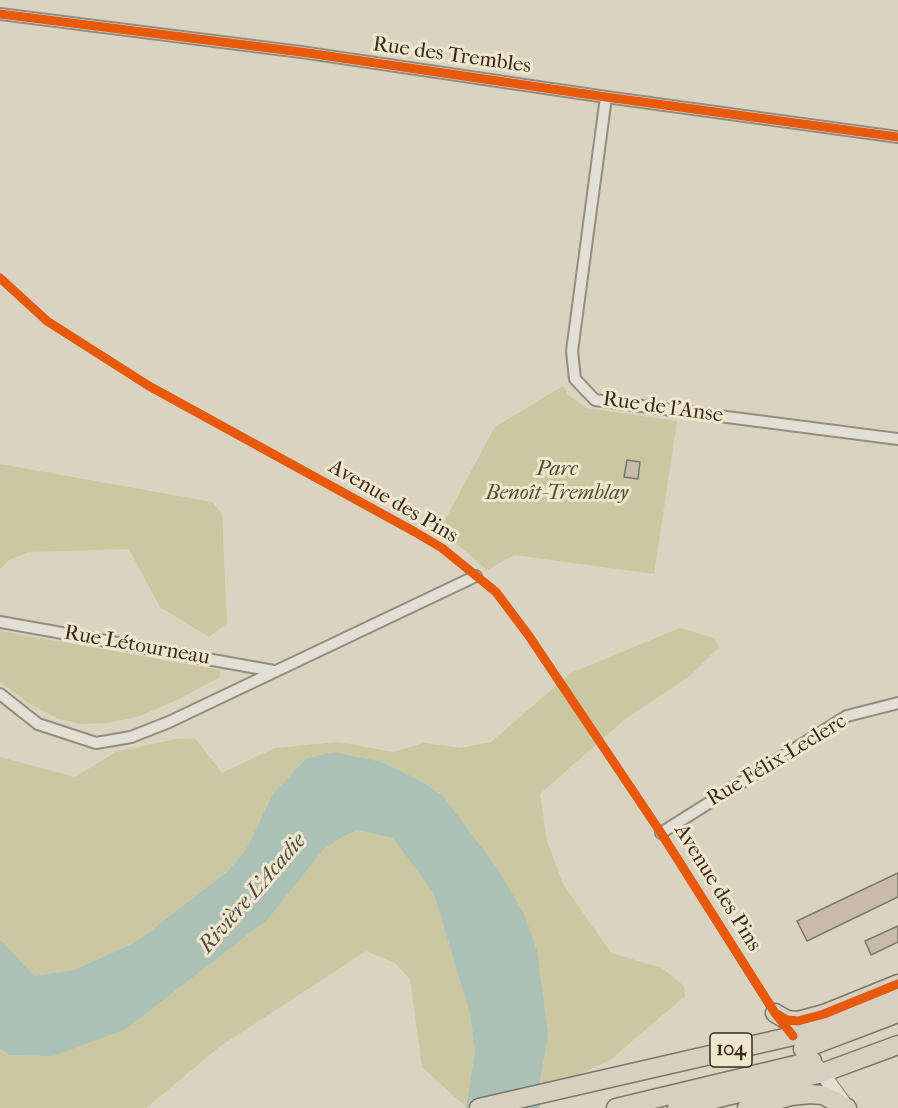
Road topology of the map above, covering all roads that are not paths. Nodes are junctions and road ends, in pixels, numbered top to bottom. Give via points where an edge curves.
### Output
1 (0, 14) edge
2 (606, 97) junction
3 (898, 137) edge
4 (0, 279) edge
5 (898, 439) edge
6 (476, 576) junction
7 (0, 622) edge
8 (274, 671) junction
9 (0, 694) edge
10 (898, 703) edge
11 (661, 832) junction
12 (898, 984) edge
13 (898, 998) edge
14 (774, 1013) junction
15 (898, 1013) edge
16 (898, 1045) edge
17 (808, 1054) junction
18 (479, 1108) edge
19 (616, 1108) edge
20 (677, 1108) edge
21 (747, 1108) edge
22 (847, 1108) edge

1 - 2 street, Rue des Trembles via 301,52
2 - 3 street, Rue des Trembles
2 - 5 street, Rue de l'Anse via 572,351 575,379 595,400
4 - 6 lane, Avenue des Pins via 47,321 149,386 415,532
6 - 8 street, Rue Létourneau
6 - 11 lane, Avenue des Pins via 496,592 529,636
7 - 8 street, Rue Létourneau
8 - 9 street, Rue Létourneau via 169,722 131,737 96,742 38,724
10 - 11 street, Rue Félix-Leclerc via 847,716
11 - 14 lane, Avenue des Pins
12 - 14 main road via 798,1021
13 - 17 main road, 104 via 831,1024
14 - 17 lane, Avenue des Pins
15 - 17 main road
16 - 17 main road, 104
17 - 18 main road, 104 via 561,1089
17 - 19 main road
17 - 20 main road, 104
17 - 22 street
21 - 22 main road via 810,1094 823,1095

